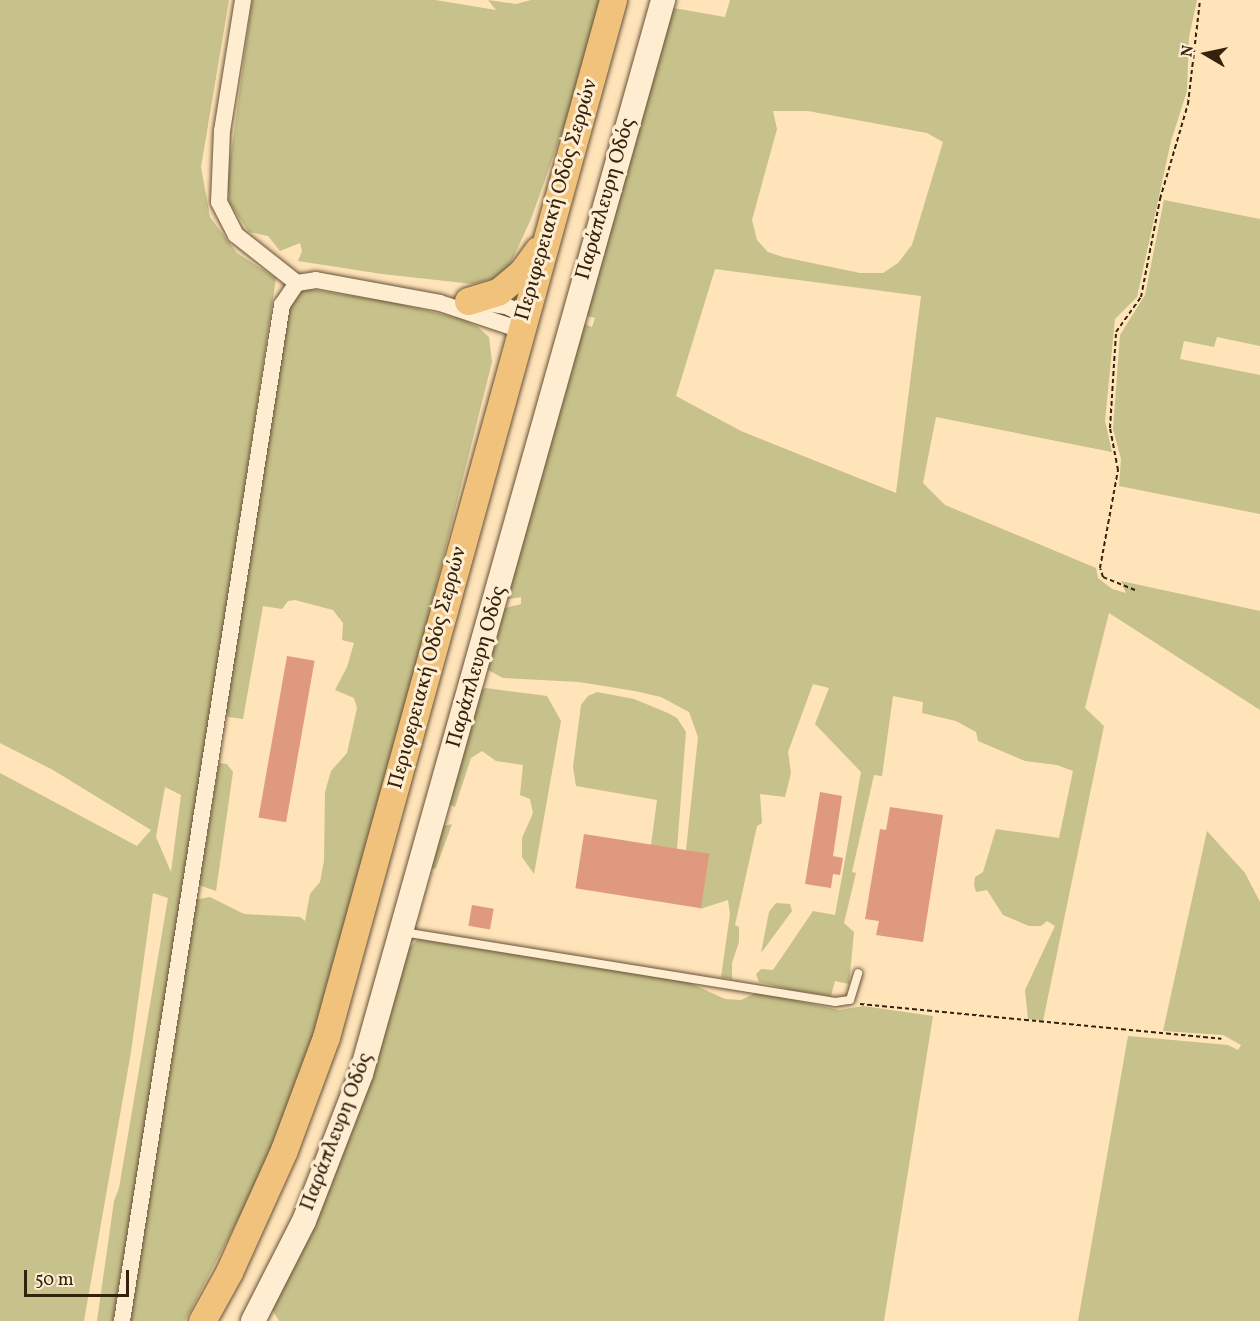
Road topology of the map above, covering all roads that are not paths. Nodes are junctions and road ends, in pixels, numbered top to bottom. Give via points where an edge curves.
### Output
1 (243, 0) edge
2 (613, 0) edge
3 (663, 0) edge
4 (547, 237) junction
5 (297, 283) junction
6 (468, 301) junction
7 (440, 303) junction
8 (523, 322) junction
9 (402, 932) junction
10 (858, 972) dead end
11 (123, 1321) edge
12 (202, 1321) edge
13 (253, 1321) edge

1 - 5 street via 222,131 219,201 236,235
2 - 4 main road, Περιφερειακή Οδός Σερρών
3 - 9 street, Παράπλευρη Οδός
4 - 6 main road via 498,292
4 - 8 main road, Περιφερειακή Οδός Σερρών
5 - 7 street via 316,280
5 - 11 street via 282,305 273,342
6 - 7 street
6 - 8 street via 506,306
7 - 8 street
8 - 12 main road, Περιφερειακή Οδός Σερρών via 326,1037 284,1150 229,1272
9 - 10 lane via 846,1002 853,995
9 - 13 street, Παράπλευρη Οδός via 361,1074 336,1143 304,1221

